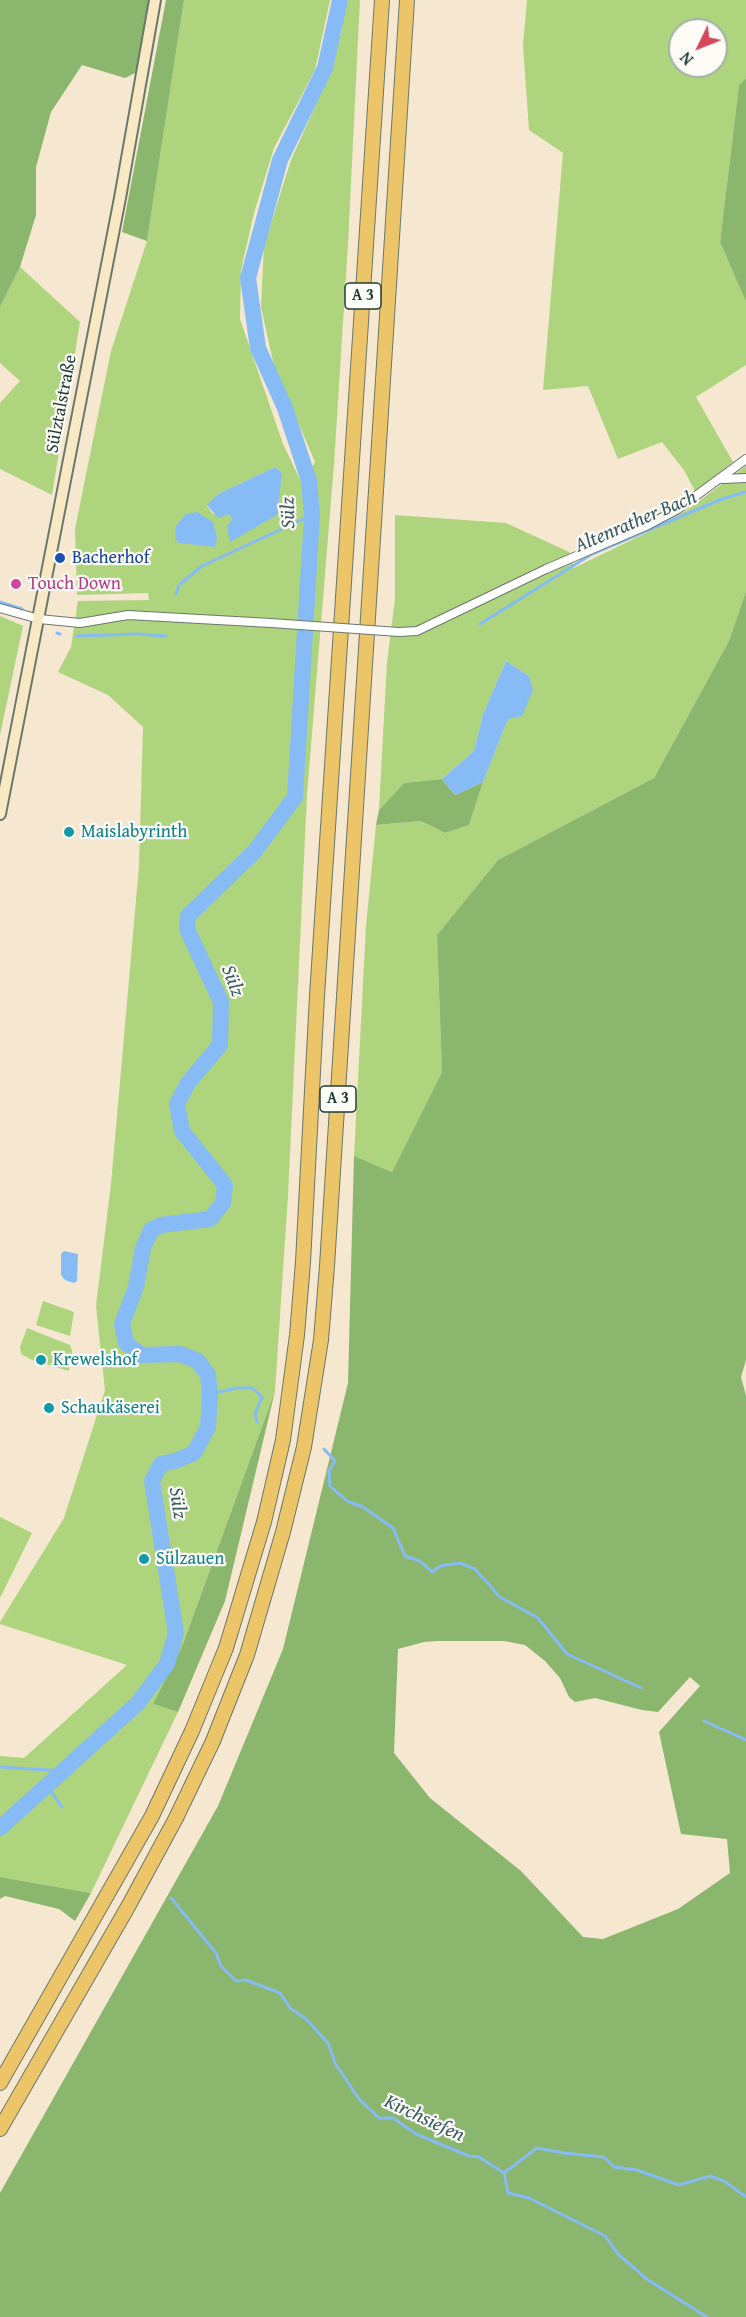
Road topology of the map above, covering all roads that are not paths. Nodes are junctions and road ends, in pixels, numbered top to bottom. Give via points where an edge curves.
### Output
1 (155, 0) edge
2 (382, 0) edge
3 (407, 0) edge
4 (746, 459) edge
5 (746, 477) edge
6 (722, 479) junction
7 (0, 608) edge
8 (39, 619) junction
9 (0, 814) edge
10 (0, 2083) edge
11 (0, 2129) edge

1 - 8 main road, Sülztalstraße
2 - 10 highway, A 3 via 303,1262 283,1440 264,1521 226,1648 192,1731 152,1816
3 - 11 highway, A 3 via 327,1266 321,1340 304,1447 247,1655 213,1742 129,1905
4 - 6 street
5 - 6 street
6 - 8 street, bridge via 668,514 417,631 128,615 80,623
7 - 8 street
8 - 9 main road, Sülztalstraße

